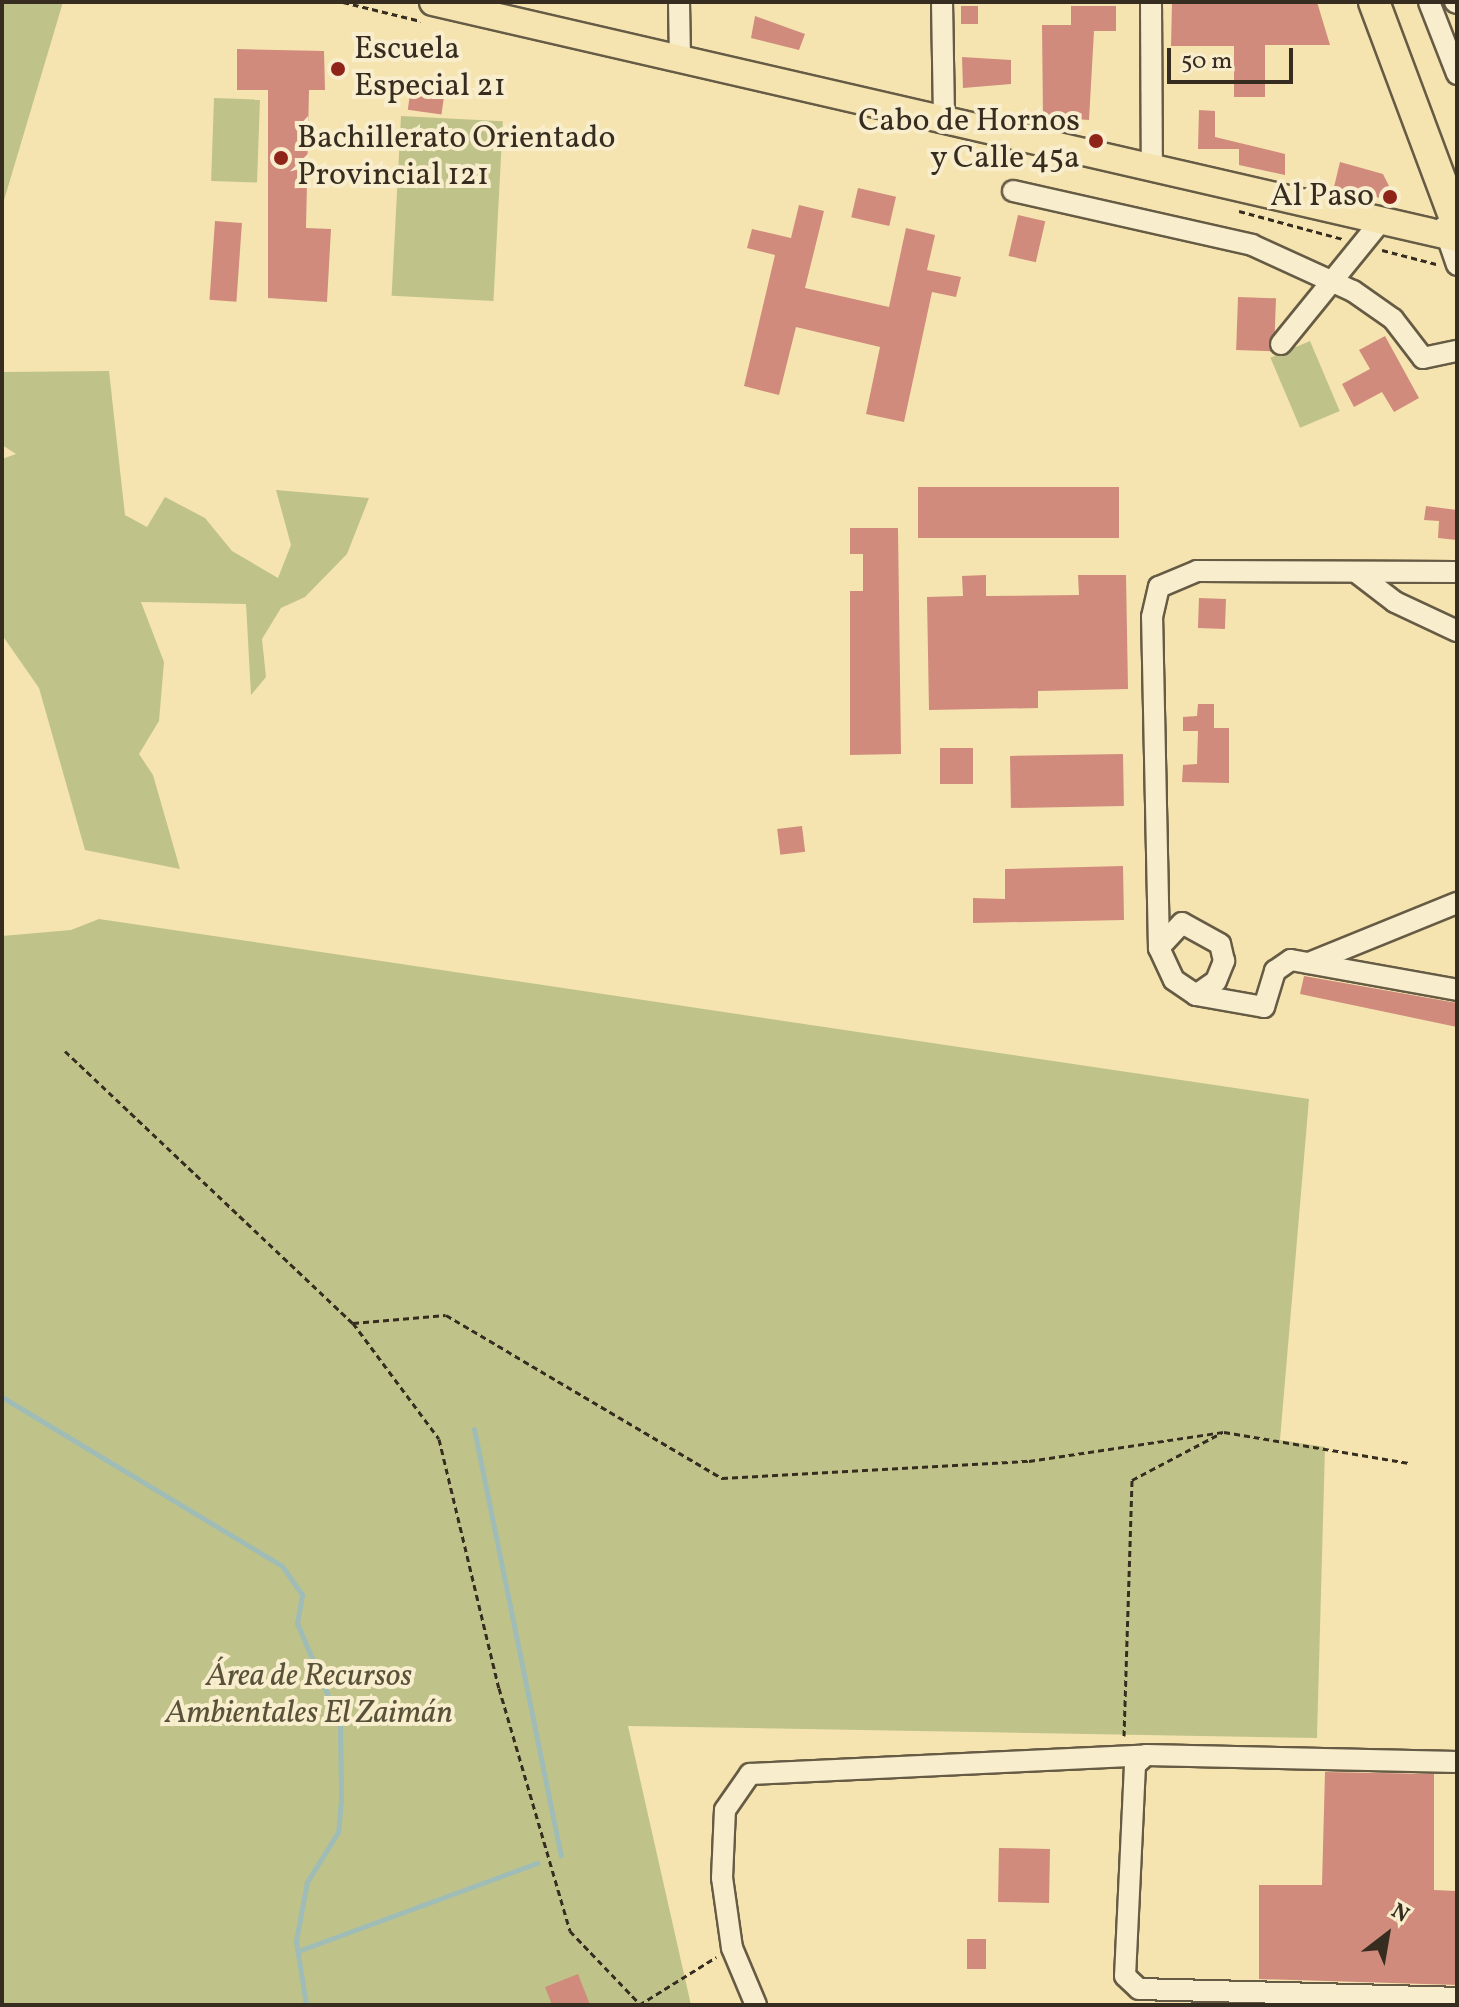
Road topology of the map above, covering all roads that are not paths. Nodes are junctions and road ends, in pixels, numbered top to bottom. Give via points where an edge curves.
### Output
1 (433, 2) edge
2 (679, 2) edge
3 (942, 2) edge
4 (1151, 2) edge
5 (1361, 2) edge
6 (1374, 2) edge
7 (1394, 2) edge
8 (1429, 2) edge
9 (680, 60) junction
10 (1457, 74) edge
11 (944, 121) junction
12 (1152, 170) junction
13 (1457, 176) edge
14 (1013, 191) dead end
15 (1381, 221) junction
16 (1454, 233) edge
17 (1457, 265) edge
18 (1334, 282) junction
19 (1281, 344) dead end
20 (1457, 351) edge
21 (1356, 572) junction
22 (1457, 572) edge
23 (1457, 631) edge
24 (1457, 903) edge
25 (1159, 948) junction
26 (1309, 963) junction
27 (1457, 990) edge
28 (1196, 995) junction
29 (1146, 1755) junction
30 (1457, 1762) edge
31 (1457, 1998) edge
32 (756, 2005) edge

1 - 9 main road
2 - 9 street
3 - 11 street
4 - 12 street
5 - 16 street
6 - 16 highway
7 - 13 highway
8 - 10 street
9 - 11 main road
11 - 12 main road
12 - 15 main road
14 - 18 street via 1252,245
15 - 16 main road
15 - 18 street
16 - 17 street
18 - 19 street
18 - 20 street via 1393,319 1423,358
21 - 22 street
21 - 23 street via 1395,602
21 - 25 street via 1197,571 1159,587 1152,617
24 - 26 street
25 - 28 street via 1174,980
25 - 28 street via 1182,923 1220,944 1216,981
26 - 27 street
26 - 28 street via 1291,960 1275,971 1264,1007
29 - 30 street
29 - 31 street via 1135,1765 1125,1976 1139,1989
29 - 32 street via 750,1774 725,1810 722,1878 732,1948

